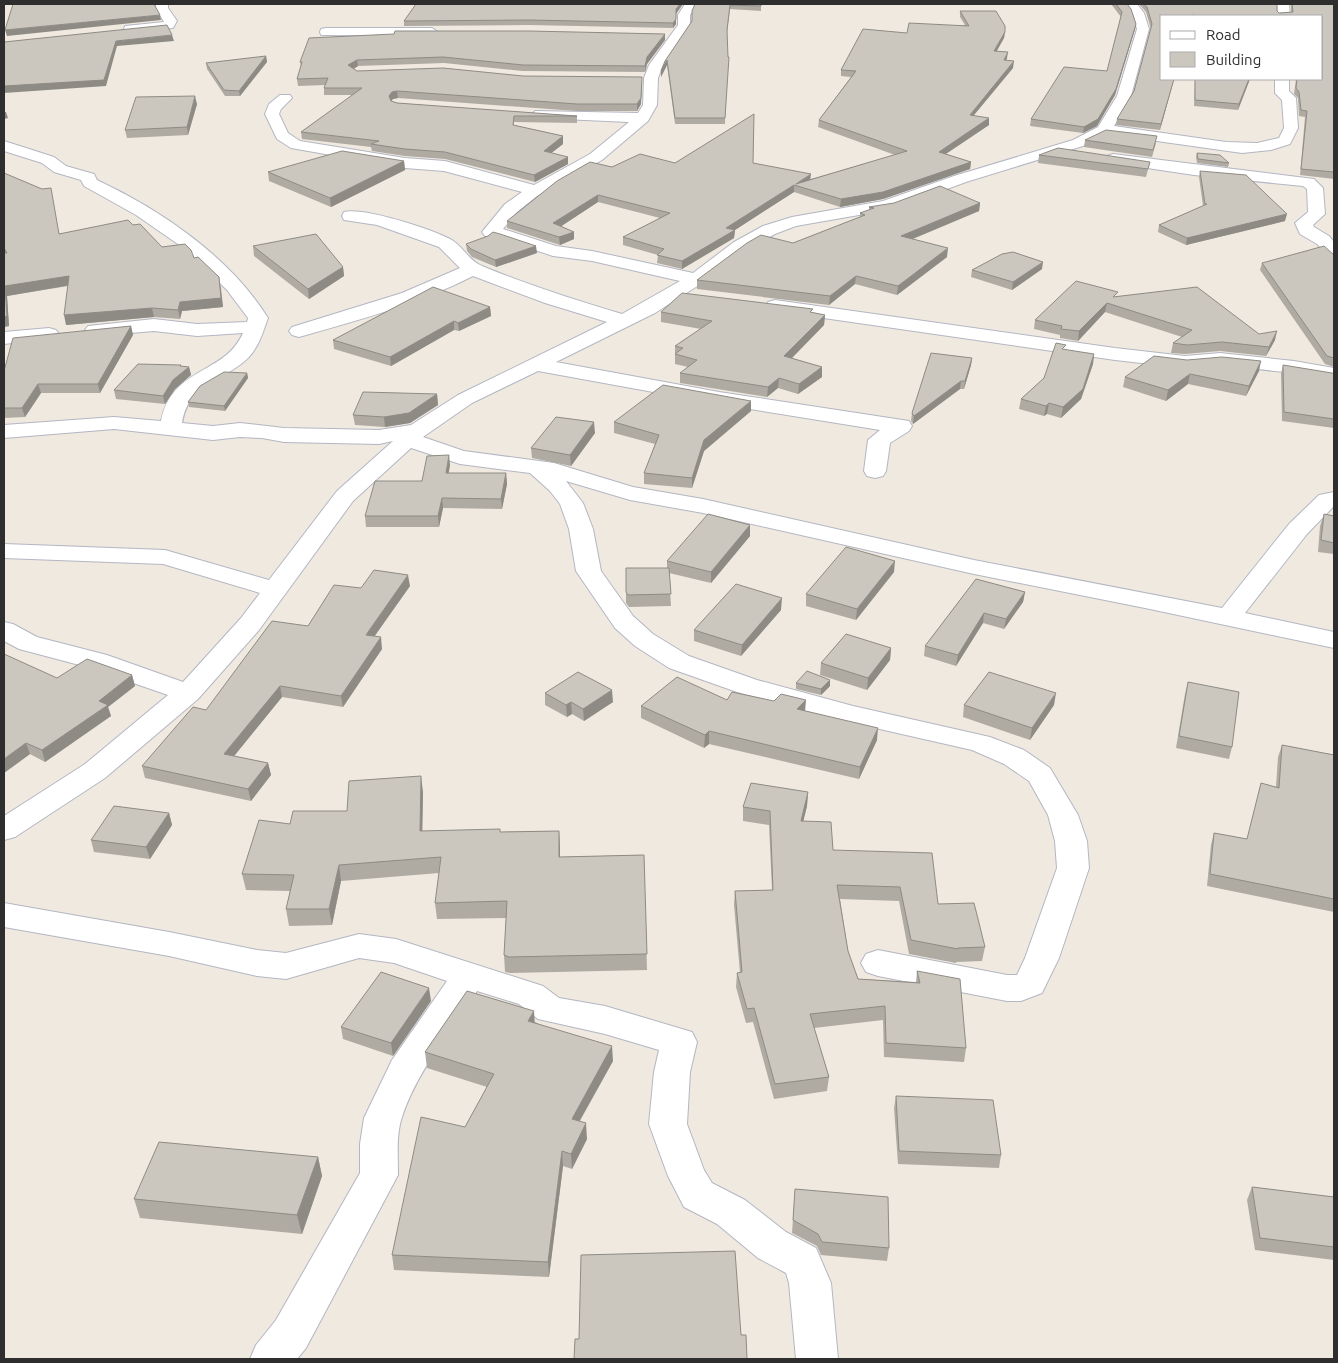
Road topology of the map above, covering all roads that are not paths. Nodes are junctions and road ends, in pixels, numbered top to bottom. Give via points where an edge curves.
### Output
1 (162, 4) edge
2 (691, 4) edge
3 (1131, 4) edge
4 (113, 31) edge
5 (326, 32) dead end
6 (448, 32) edge
7 (658, 34) edge
8 (677, 34) junction
9 (1282, 80) edge
10 (285, 98) dead end
11 (524, 113) edge
12 (643, 118) junction
13 (1103, 130) junction
14 (4, 146) edge
15 (1057, 149) junction
16 (531, 193) junction
17 (350, 216) dead end
18 (1314, 217) junction
19 (1334, 221) edge
20 (491, 232) junction
21 (468, 249) junction
22 (1334, 252) edge
23 (472, 269) junction
24 (696, 279) junction
25 (672, 294) junction
26 (705, 298) edge
27 (754, 304) edge
28 (625, 321) junction
29 (255, 327) junction
30 (299, 331) dead end
31 (4, 338) edge
32 (538, 365) junction
33 (1334, 374) edge
34 (170, 429) junction
35 (4, 432) edge
36 (399, 439) junction
37 (537, 468) junction
38 (875, 471) dead end
39 (1334, 499) edge
40 (4, 551) edge
41 (275, 590) junction
42 (1228, 618) junction
43 (4, 630) edge
44 (1334, 640) edge
45 (188, 693) junction
46 (4, 830) edge
47 (4, 915) edge
48 (878, 963) dead end
49 (469, 976) junction
50 (271, 1359) edge
51 (816, 1359) edge

1 - 4 street via 171,21 169,25
2 - 8 street via 684,15 684,25
3 - 13 street via 1143,29 1124,96 1114,117
5 - 6 street
7 - 8 street
8 - 12 street via 646,78 650,105
9 - 13 street via 1282,93 1289,98 1291,128 1285,141 1268,147 1243,147
10 - 16 street via 274,107 272,114 282,136 296,145 405,163 445,166 509,182 530,189
11 - 12 street
12 - 16 street via 596,157
13 - 15 street
14 - 29 street via 48,160 60,169 88,178 165,226 224,275 251,306 258,318
15 - 18 street via 1203,171 1308,182 1315,188 1317,214
15 - 24 street via 887,205 792,222 769,230 740,246
16 - 20 street via 510,208
17 - 21 street via 380,220
18 - 19 street
18 - 22 street via 1304,223 1306,230 1324,240
20 - 21 street
20 - 24 street via 553,250
21 - 23 street
23 - 28 street via 552,299
23 - 30 street via 448,283
24 - 25 street
25 - 26 street
25 - 28 street
27 - 33 street via 1114,354 1184,362 1220,359 1294,366
28 - 32 street
29 - 31 street via 196,330 154,325
29 - 34 street via 241,352 198,378 183,393 175,405
32 - 36 street via 465,399
32 - 38 street via 682,393 901,426 879,440
34 - 35 street via 114,423
34 - 36 street
36 - 37 street via 460,458
36 - 41 street via 379,466 345,496
37 - 42 street via 630,493
37 - 48 street via 572,503 589,571 624,622 644,640 679,662 746,686 850,714 980,743 1014,757 1040,776 1063,815 1071,841 1073,868 1030,984 1007,988
39 - 42 street via 1328,500 1298,529
40 - 41 street via 165,557
41 - 45 street via 250,624
42 - 44 street
43 - 45 street via 28,643 97,661
45 - 46 street via 95,771
47 - 49 street via 286,966 359,946 396,951
49 - 50 street via 405,1070 383,1118 379,1175 291,1334
49 - 51 street via 531,995 550,1010 605,1020 679,1042 672,1072 668,1124 682,1167 698,1195 731,1212 772,1245 802,1261 810,1283

